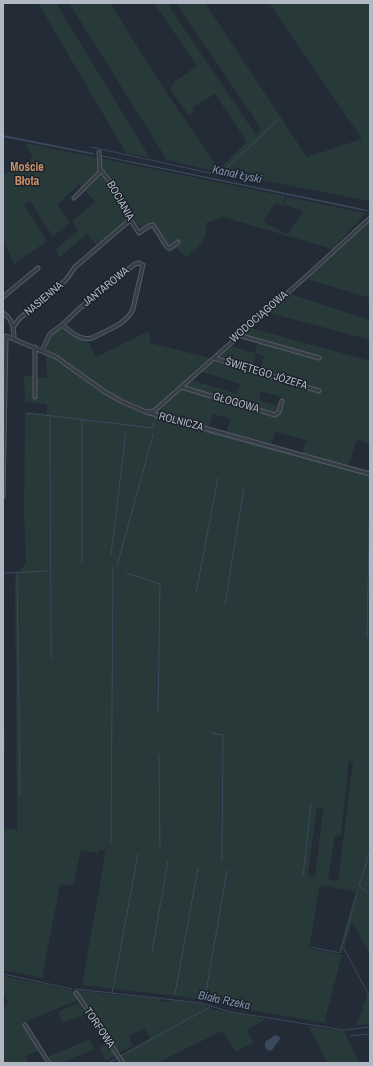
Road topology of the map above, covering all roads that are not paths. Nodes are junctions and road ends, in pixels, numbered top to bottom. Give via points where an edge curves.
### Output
1 (99, 152) dead end
2 (100, 169) junction
3 (74, 198) dead end
4 (370, 218) edge
5 (130, 220) junction
6 (178, 242) dead end
7 (38, 268) dead end
8 (3, 298) edge
9 (3, 313) edge
10 (62, 325) junction
11 (14, 326) junction
12 (238, 335) junction
13 (14, 339) junction
14 (35, 347) junction
15 (42, 351) junction
16 (214, 358) junction
17 (319, 358) dead end
18 (181, 387) junction
19 (319, 391) dead end
20 (35, 397) dead end
21 (282, 401) dead end
22 (146, 412) junction
23 (370, 474) edge
24 (3, 497) edge
25 (76, 993) dead end
26 (25, 1025) dead end
27 (50, 1063) edge
28 (123, 1063) edge

1 - 2 street
2 - 3 street
2 - 5 street, BOCIANIA via 114,187
4 - 12 street, WODOCIĄGOWA
5 - 6 street, BOCIANIA via 139,233 153,225 166,247 170,248
5 - 11 street, NASIENNA via 72,270 66,280
7 - 8 street
9 - 11 street, NASIENNA
10 - 10 street, JANTAROWA via 135,264 143,265 132,312 123,322 87,340 78,337
10 - 15 street, JANTAROWA via 50,334
11 - 13 street
12 - 16 street, WODOCIĄGOWA
12 - 17 street
13 - 14 street, ROLNICZA
13 - 24 street, ROLNICZA via 6,336
14 - 15 street, ROLNICZA
14 - 20 street
15 - 22 street, ROLNICZA via 63,361 105,392
16 - 18 street, WODOCIĄGOWA
16 - 19 street, ŚWIĘTEGO JÓZEFA
18 - 21 street, GŁOGOWA via 275,415 279,412
18 - 22 street, WODOCIĄGOWA via 154,411
22 - 23 street, ROLNICZA
25 - 28 street, TORFOWA
26 - 27 street

